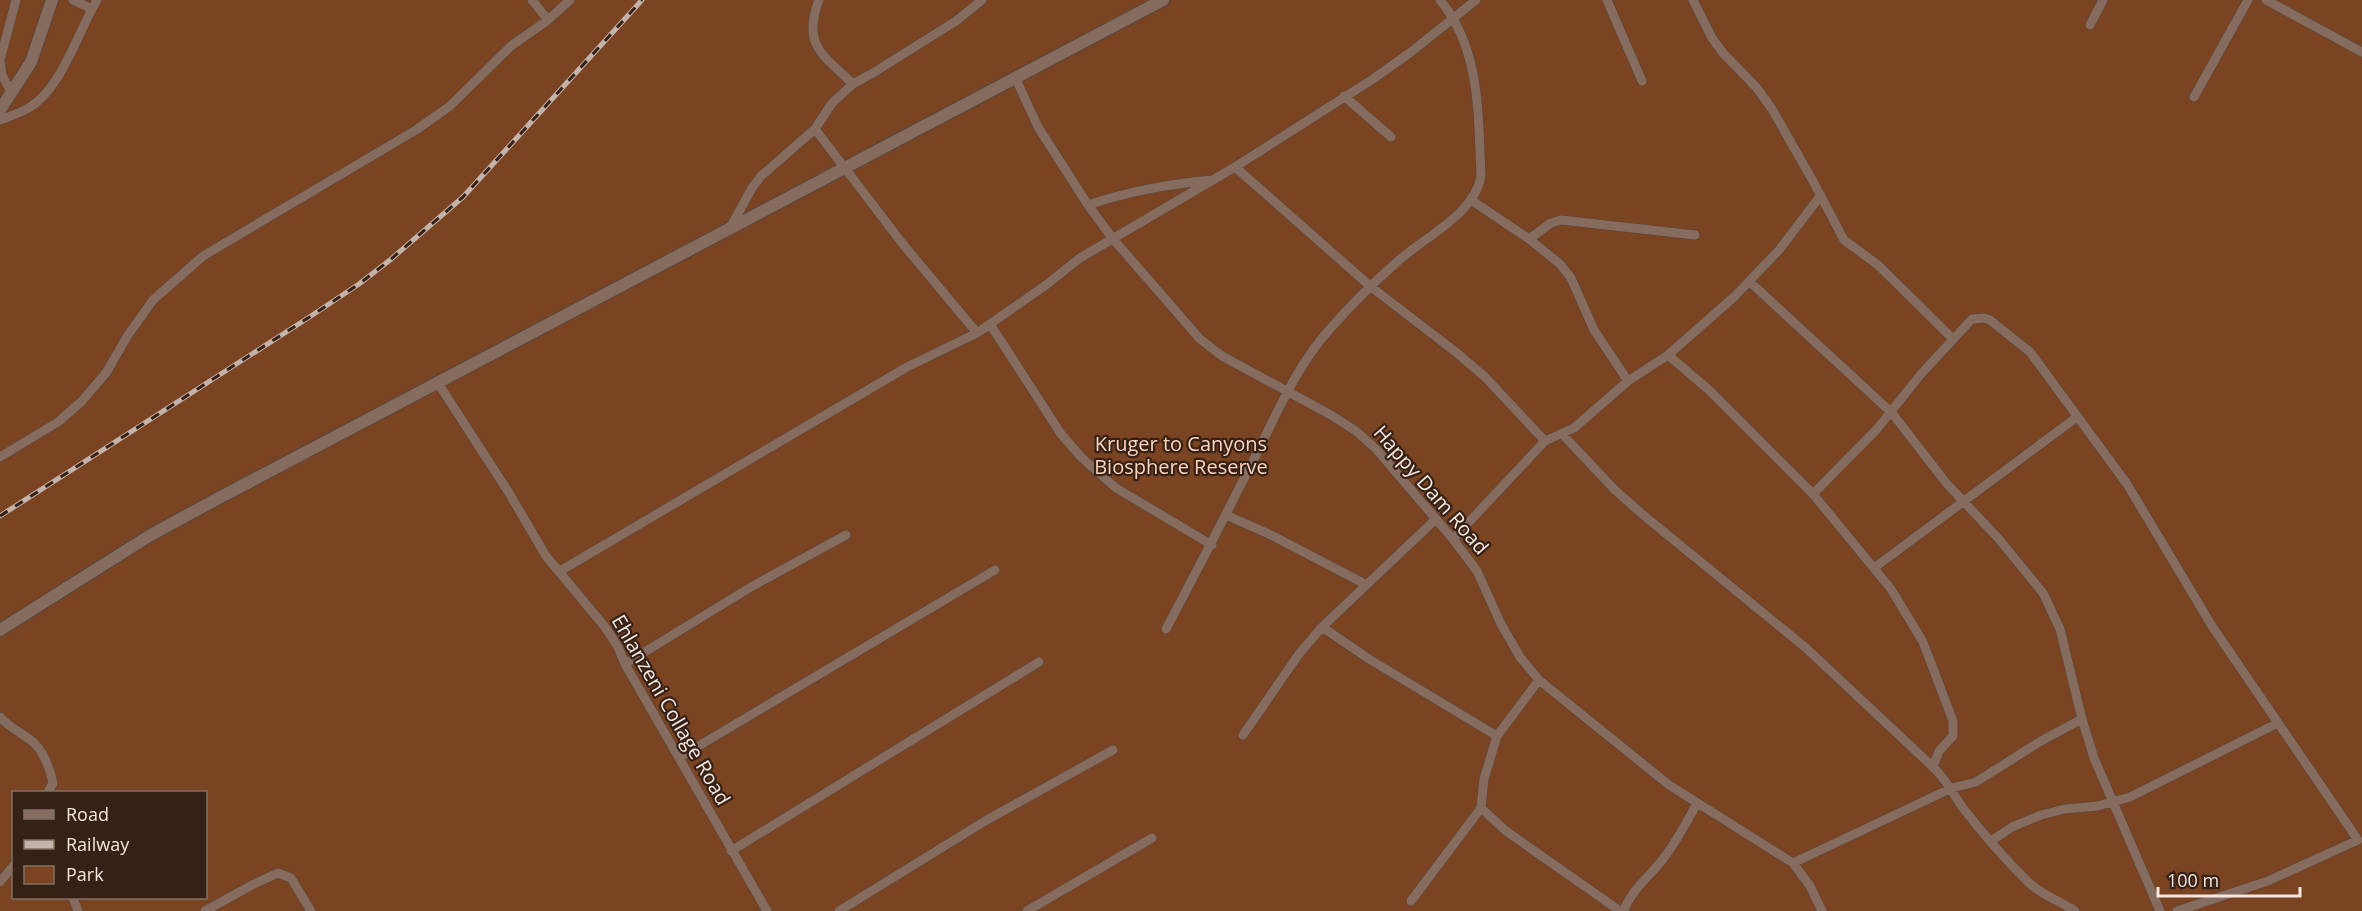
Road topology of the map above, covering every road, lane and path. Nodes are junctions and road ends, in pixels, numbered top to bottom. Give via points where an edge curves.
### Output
1 (16, 0) edge
2 (52, 0) edge
3 (73, 0) edge
4 (532, 0) edge
5 (819, 0) edge
6 (982, 0) edge
7 (1163, 0) edge
8 (1440, 0) edge
9 (1476, 0) edge
10 (1607, 0) edge
11 (1693, 0) edge
12 (2103, 0) edge
13 (2248, 0) edge
14 (2266, 0) edge
15 (568, 1) edge
16 (94, 4) edge
17 (1454, 18) junction
18 (548, 20) junction
19 (2090, 25) dead end
20 (2362, 52) edge
21 (1016, 79) junction
22 (1642, 81) dead end
23 (853, 84) junction
24 (12, 93) junction
25 (1344, 96) junction
26 (2194, 97) dead end
27 (0, 110) edge
28 (0, 120) edge
29 (815, 129) junction
30 (1391, 137) dead end
31 (844, 167) junction
32 (1235, 167) junction
33 (1214, 180) junction
34 (1821, 195) junction
35 (1471, 200) junction
36 (1088, 205) junction
37 (729, 230) junction
38 (1695, 235) dead end
39 (1113, 239) junction
40 (1529, 239) junction
41 (1750, 282) junction
42 (1370, 286) junction
43 (990, 324) junction
44 (977, 333) junction
45 (1952, 338) junction
46 (1668, 355) junction
47 (1628, 381) junction
48 (438, 382) junction
49 (1287, 390) junction
50 (1892, 413) junction
51 (2077, 417) junction
52 (1563, 435) junction
53 (1545, 441) junction
54 (0, 457) edge
55 (1813, 494) junction
56 (1964, 501) junction
57 (1226, 515) junction
58 (1436, 519) junction
59 (846, 535) dead end
60 (1454, 539) junction
61 (1212, 545) junction
62 (1874, 568) junction
63 (994, 570) dead end
64 (560, 571) junction
65 (1365, 584) junction
66 (1322, 627) junction
67 (1166, 629) dead end
68 (0, 630) edge
69 (1039, 662) dead end
70 (625, 664) junction
71 (1539, 680) junction
72 (0, 717) edge
73 (2082, 718) junction
74 (2278, 723) junction
75 (1243, 735) dead end
76 (1497, 736) junction
77 (1113, 750) dead end
78 (680, 757) junction
79 (1933, 767) junction
80 (1952, 788) junction
81 (49, 791) edge
82 (2112, 802) junction
83 (1697, 803) junction
84 (1481, 808) junction
85 (1152, 838) dead end
86 (1991, 842) junction
87 (731, 851) junction
88 (1793, 863) junction
89 (12, 868) edge
90 (0, 882) edge
91 (1411, 901) dead end
92 (205, 911) edge
93 (311, 911) edge
94 (767, 911) edge
95 (839, 911) edge
96 (1027, 911) edge
97 (1620, 911) edge
98 (1624, 911) edge
99 (1822, 911) edge
100 (2075, 911) edge
101 (2160, 911) edge
102 (2177, 911) edge

1 - 24 street via 0,60 2,75
2 - 24 street via 36,50
3 - 16 street
4 - 18 street
5 - 23 street via 811,30 815,42
6 - 23 street via 956,21
7 - 21 street
8 - 17 street
9 - 17 street
10 - 22 street
11 - 34 street via 1712,38 1772,109
12 - 19 street
13 - 26 street
14 - 20 street
15 - 18 street
16 - 28 street via 75,46 47,92 31,107
17 - 25 street
17 - 35 street via 1469,52 1474,76 1481,176
18 - 54 street via 512,46 450,106 416,130 203,256 153,300 106,373 81,402 58,422
21 - 31 street
21 - 36 street, Happy Dam Road via 1038,127
23 - 29 street via 825,110
24 - 27 street
25 - 30 street
25 - 32 street
29 - 31 street
29 - 37 street via 761,176
31 - 37 street
31 - 44 street
32 - 33 street
32 - 42 street
33 - 36 street via 1161,185
33 - 39 street
34 - 41 street
34 - 45 street via 1844,240 1878,264
35 - 40 street
35 - 42 street
36 - 39 street, Happy Dam Road
37 - 48 street
38 - 40 street via 1561,220
39 - 43 street via 1080,258
39 - 49 street, Happy Dam Road via 1200,339 1222,356
40 - 47 street via 1570,278 1594,330
41 - 46 street
41 - 50 street
42 - 49 street via 1328,331
42 - 53 street via 1457,352
43 - 44 street
43 - 61 street via 1061,434 1082,458 1116,488
44 - 64 street via 907,367
45 - 50 street
45 - 51 street via 1972,319 1990,320 2030,352
46 - 47 street
46 - 55 street via 1709,390
47 - 52 street
48 - 64 street, Ehlanzeni Collage Road via 546,556
48 - 68 street via 149,536
49 - 57 street
49 - 58 street, Happy Dam Road via 1356,431
50 - 55 street
50 - 56 street
51 - 56 street
51 - 74 street via 2127,484 2185,584
52 - 53 street
52 - 79 street via 1635,508 1806,648
53 - 60 street
55 - 62 street
56 - 62 street
56 - 73 street via 2031,576 2051,608
57 - 61 street
57 - 65 street
58 - 60 street, Happy Dam Road
58 - 65 street
59 - 70 street
60 - 71 street, Happy Dam Road via 1477,571 1520,657
61 - 67 street
62 - 79 street via 1923,642 1953,721 1953,736 1939,751
63 - 78 street
64 - 70 street, Ehlanzeni Collage Road via 618,646
65 - 66 street
66 - 75 street
66 - 76 street
69 - 87 street
70 - 78 street, Ehlanzeni Collage Road
71 - 76 street
71 - 83 street, Happy Dam Road
72 - 81 street via 41,752 53,783
73 - 80 street via 1976,782
73 - 82 street
74 - 82 street
74 - 102 street via 2358,840 2268,881
76 - 84 street via 1484,779
77 - 95 street via 985,821
78 - 87 street, Ehlanzeni Collage Road
79 - 80 street
80 - 86 street via 1959,803
80 - 88 street
82 - 86 street via 2041,815 2012,827
82 - 101 street
83 - 88 street, Happy Dam Road
83 - 98 street via 1663,860
84 - 91 street
84 - 97 street via 1506,831
85 - 96 street
86 - 100 street via 2029,883
87 - 94 street, Ehlanzeni Collage Road
88 - 99 street, Happy Dam Road
89 - 90 street
92 - 93 street via 278,873 291,878

